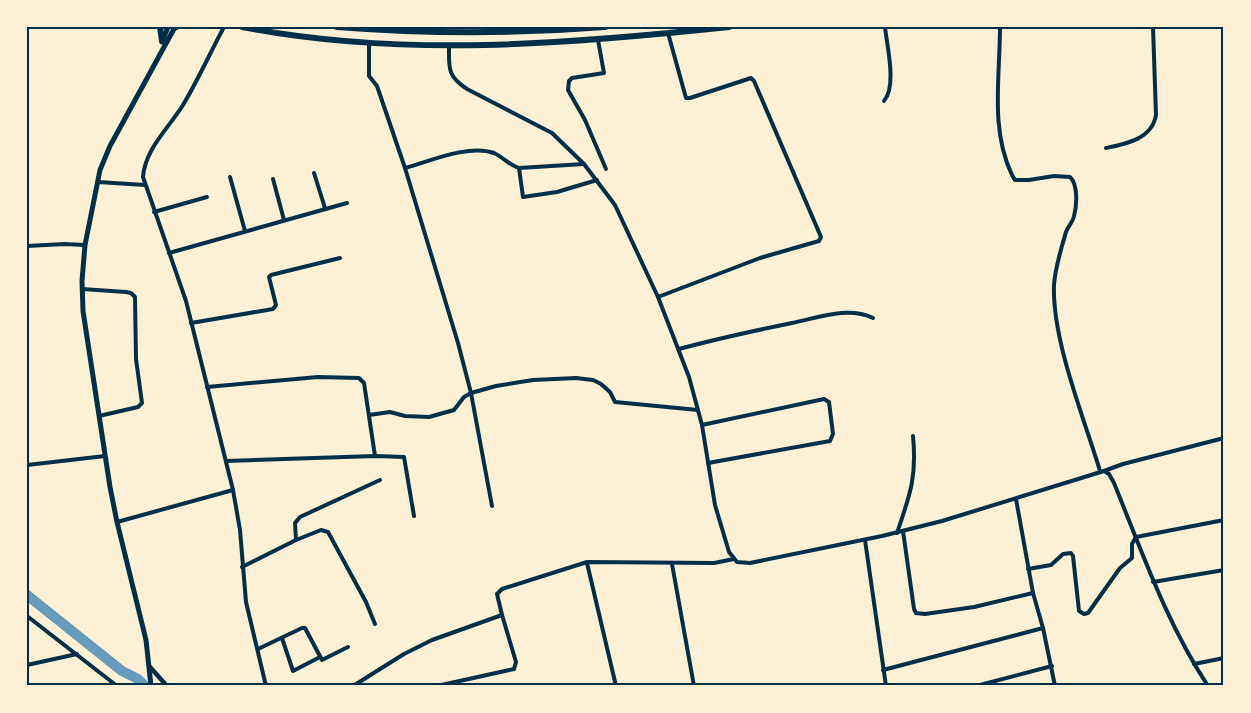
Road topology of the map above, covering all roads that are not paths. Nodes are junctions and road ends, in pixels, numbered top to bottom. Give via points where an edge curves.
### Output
1 (160, 27) edge
2 (173, 27) edge
3 (224, 27) edge
4 (242, 27) edge
5 (337, 27) edge
6 (605, 27) edge
7 (729, 27) edge
8 (885, 27) edge
9 (1000, 27) edge
10 (1153, 27) edge
11 (359, 28) edge
12 (568, 28) edge
13 (437, 30) edge
14 (668, 33) junction
15 (598, 39) junction
16 (162, 41) junction
17 (369, 43) junction
18 (449, 46) junction
19 (156, 60) junction
20 (884, 101) dead end
21 (1106, 148) dead end
22 (584, 164) junction
23 (405, 168) junction
24 (519, 168) junction
25 (606, 169) dead end
26 (314, 173) dead end
27 (230, 177) dead end
28 (273, 179) dead end
29 (597, 180) junction
30 (96, 182) junction
31 (145, 185) junction
32 (207, 197) dead end
33 (347, 203) dead end
34 (325, 208) junction
35 (154, 212) junction
36 (284, 220) junction
37 (245, 231) junction
38 (85, 245) junction
39 (27, 246) edge
40 (169, 253) junction
41 (339, 258) dead end
42 (82, 289) junction
43 (658, 297) junction
44 (873, 318) dead end
45 (191, 323) junction
46 (679, 349) junction
47 (207, 387) junction
48 (471, 393) junction
49 (698, 410) junction
50 (369, 415) junction
51 (99, 416) junction
52 (702, 425) junction
53 (913, 436) dead end
54 (1224, 438) edge
55 (105, 456) junction
56 (375, 456) junction
57 (226, 461) junction
58 (708, 463) junction
59 (27, 465) edge
60 (1102, 471) junction
61 (380, 480) dead end
62 (233, 490) junction
63 (1016, 499) junction
64 (492, 506) dead end
65 (414, 516) dead end
66 (1224, 520) edge
67 (117, 522) junction
68 (903, 531) junction
69 (897, 533) junction
70 (1136, 537) junction
71 (296, 540) junction
72 (865, 540) junction
73 (734, 559) junction
74 (587, 562) junction
75 (672, 564) junction
76 (242, 567) junction
77 (1028, 569) junction
78 (1224, 570) edge
79 (1153, 582) junction
80 (1033, 593) junction
81 (502, 615) junction
82 (27, 616) edge
83 (375, 624) dead end
84 (1043, 628) junction
85 (282, 638) junction
86 (348, 646) dead end
87 (258, 649) junction
88 (77, 654) junction
89 (320, 657) junction
90 (1224, 658) edge
91 (1194, 664) junction
92 (27, 665) edge
93 (1052, 666) junction
94 (150, 667) junction
95 (883, 670) junction
96 (151, 685) edge
97 (117, 686) edge
98 (167, 686) edge
99 (266, 686) edge
100 (353, 686) edge
101 (436, 686) edge
102 (616, 686) edge
103 (693, 686) edge
104 (886, 686) edge
105 (976, 686) edge
106 (1055, 686) edge
107 (1208, 686) edge

1 - 16 highway
2 - 16 main road
2 - 19 main road
3 - 31 street via 184,104 144,164
4 - 17 highway via 313,39
5 - 11 highway
6 - 12 highway
7 - 14 highway
8 - 20 street via 891,84
9 - 60 street via 998,118 1012,176 1022,181 1070,177 1075,184 1075,214 1066,230 1054,288 1070,375
10 - 21 street via 1154,123 1140,138
11 - 13 highway
12 - 13 highway
14 - 15 highway
14 - 43 street via 686,98 751,78 754,81 821,237 819,241 760,258
15 - 18 highway
15 - 25 street via 604,73 572,78 568,90
16 - 19 main road
17 - 18 highway
17 - 23 street via 369,76 377,86
18 - 22 street via 449,67 455,80 552,133
19 - 30 main road via 110,146
22 - 24 street
22 - 29 street
23 - 24 street via 472,149 495,154
23 - 48 street
24 - 29 street via 523,197
26 - 34 street
27 - 37 street
28 - 36 street
29 - 43 street via 625,222
30 - 31 street
30 - 38 main road
31 - 35 street
32 - 35 street
33 - 34 street
34 - 36 street
35 - 40 street
36 - 37 street
37 - 40 street
38 - 39 street
38 - 42 main road
40 - 45 street
41 - 45 street via 271,275 276,305 273,309
42 - 51 main road
42 - 51 street via 126,292 135,297 135,359 142,403
43 - 46 street
44 - 46 street via 855,313 827,315
45 - 47 street
46 - 49 street
47 - 50 street via 359,378 364,383
47 - 57 street
48 - 49 street via 512,382 585,379 601,384 615,402
48 - 50 street via 454,410 438,416 390,412
48 - 64 street
49 - 52 street
50 - 56 street
51 - 55 main road
52 - 58 street
52 - 58 street via 824,399 829,402 833,434 830,441
53 - 69 street via 914,480
54 - 60 street
55 - 59 street
55 - 67 main road
56 - 57 street
56 - 65 street via 404,457
57 - 62 street
58 - 73 street via 717,511
60 - 63 street
60 - 70 street via 1114,483
61 - 71 street via 300,517 295,523
62 - 67 street
62 - 76 street
63 - 68 street
63 - 77 street
66 - 70 street
67 - 94 main road
68 - 69 street
68 - 80 street via 916,613 974,607
69 - 72 street
70 - 77 street via 1132,558 1120,568 1088,613 1079,611 1071,553 1063,554 1051,565
70 - 79 street
71 - 76 street
71 - 83 street via 321,530 328,532
72 - 73 street via 750,563
72 - 95 street
73 - 75 street
74 - 75 street
74 - 81 street via 499,591
74 - 102 street
75 - 103 street
76 - 87 street
77 - 80 street
78 - 79 street
79 - 91 street
80 - 84 street
81 - 100 street via 432,640
81 - 101 street via 516,662 514,669
82 - 88 street
84 - 93 street
84 - 95 street
85 - 87 street
85 - 89 street via 305,628
85 - 89 street via 293,671
86 - 89 street via 325,659
87 - 99 street
88 - 92 street
88 - 97 street
90 - 91 street
91 - 107 street
93 - 105 street
93 - 106 street
94 - 96 main road
94 - 98 main road
95 - 104 street

